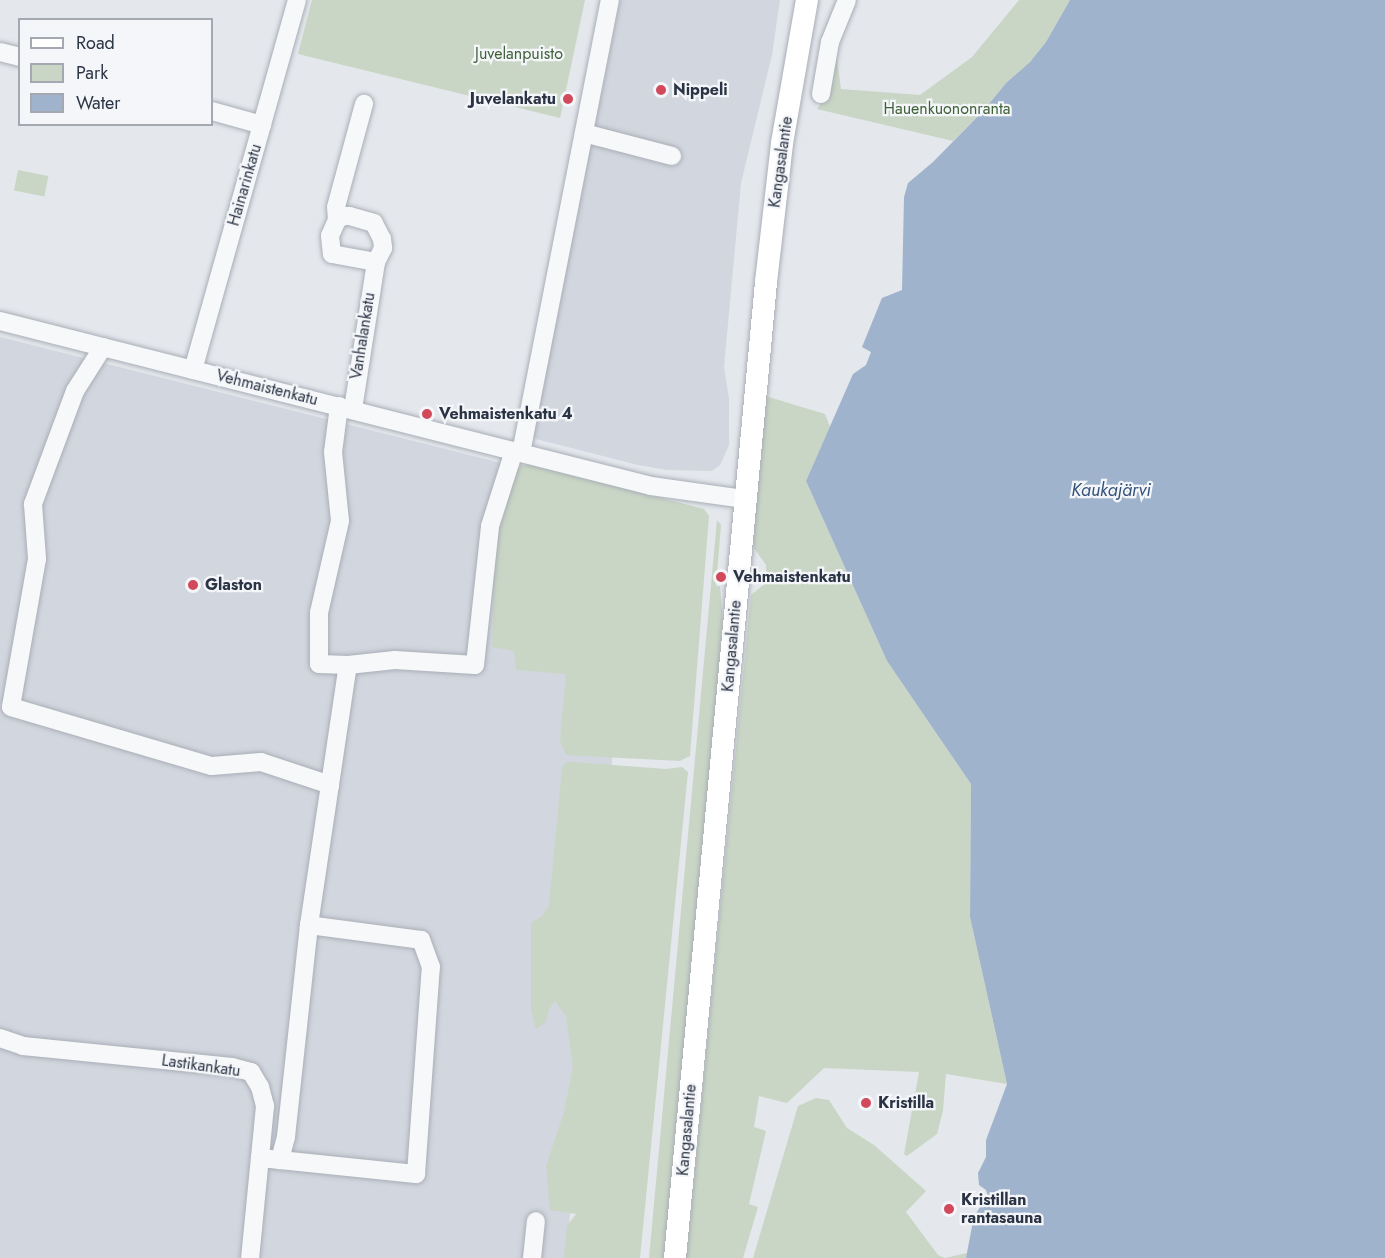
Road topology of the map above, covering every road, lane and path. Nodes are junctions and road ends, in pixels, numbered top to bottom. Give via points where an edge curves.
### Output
1 (297, 0) edge
2 (610, 0) edge
3 (807, 0) edge
4 (848, 0) edge
5 (0, 52) edge
6 (18, 56) edge
7 (821, 94) dead end
8 (364, 104) dead end
9 (213, 111) edge
10 (262, 125) junction
11 (584, 133) junction
12 (672, 156) dead end
13 (337, 220) junction
14 (376, 262) junction
15 (0, 321) edge
16 (103, 347) junction
17 (193, 370) junction
18 (346, 408) junction
19 (517, 452) junction
20 (745, 499) junction
21 (348, 665) junction
22 (330, 785) junction
23 (309, 925) junction
24 (0, 1038) edge
25 (260, 1158) junction
26 (280, 1160) junction
27 (536, 1221) dead end
28 (250, 1258) edge
29 (532, 1258) edge
30 (675, 1258) edge

1 - 10 street, Hainarinkatu
2 - 11 street
3 - 20 main road, Kangasalantie via 779,169
4 - 7 street via 830,42
5 - 6 street
8 - 13 street via 336,207
9 - 10 street
10 - 17 street, Hainarinkatu
11 - 12 street
11 - 19 street
13 - 14 street via 330,236 332,254
13 - 14 street, Vanhalankatu via 350,216 374,223 380,230 383,248
14 - 18 street, Vanhalankatu
15 - 16 street, Vehmaistenkatu
16 - 17 street, Vehmaistenkatu
16 - 22 street via 75,391 33,504 37,559 10,707 212,766 261,762
17 - 18 street, Vehmaistenkatu
18 - 19 street, Vehmaistenkatu
18 - 21 street, Vanhalankatu via 333,452 340,521 319,613 319,664
19 - 20 street, Vehmaistenkatu via 651,486
19 - 21 street via 490,526 475,664 395,660
20 - 30 main road, Kangasalantie
21 - 22 street
22 - 23 street
23 - 26 street via 286,1137
23 - 26 street via 421,940 431,967 416,1174
24 - 25 street, Lastikankatu via 23,1046 250,1072 260,1087 265,1106
25 - 26 street
25 - 28 street, Lastikankatu
27 - 29 street

